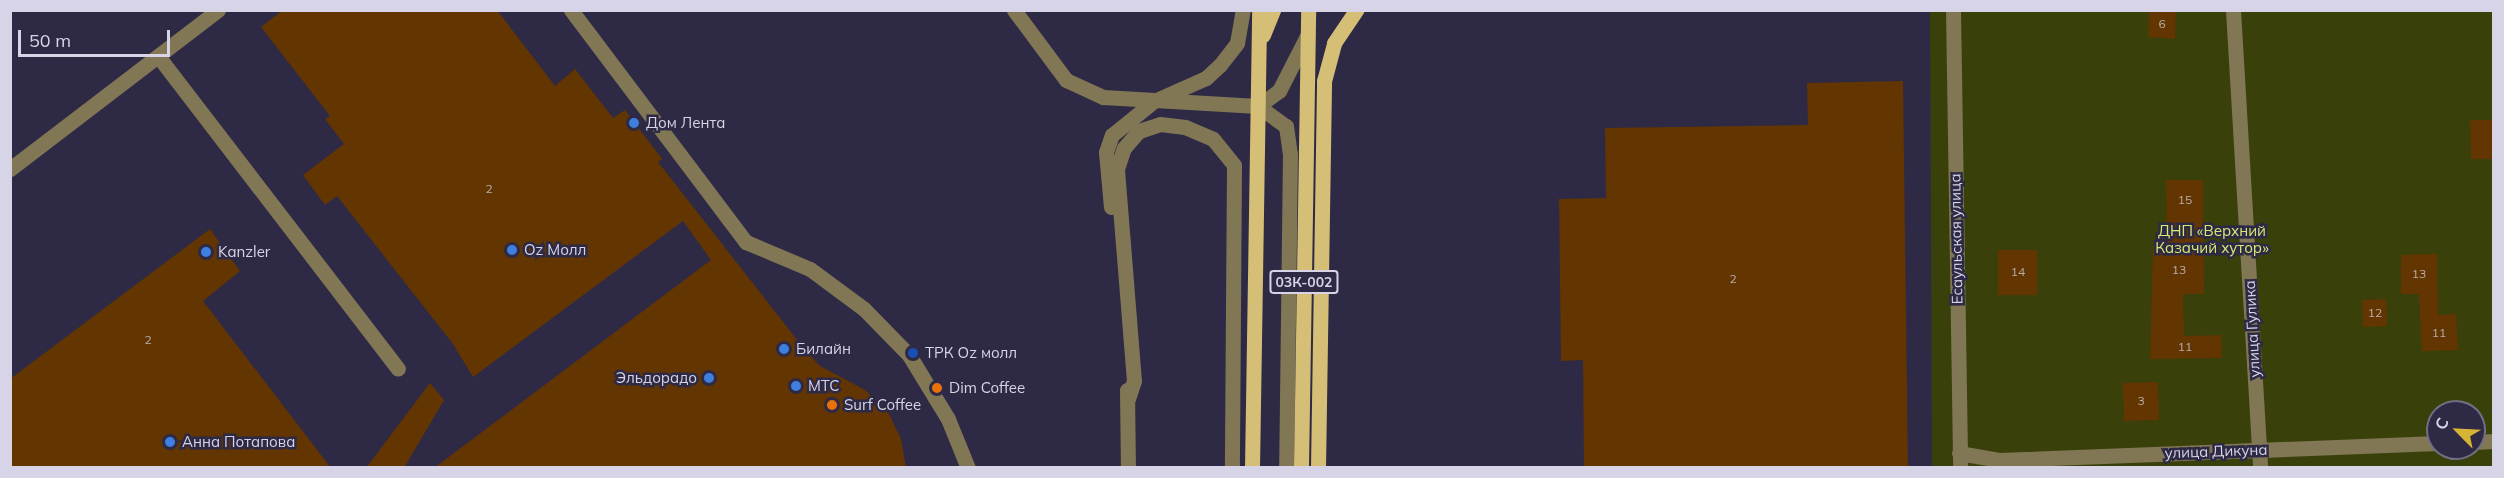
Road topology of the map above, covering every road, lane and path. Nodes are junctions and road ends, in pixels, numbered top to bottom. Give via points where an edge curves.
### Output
1 (218, 10) edge
2 (571, 10) edge
3 (1014, 10) edge
4 (1243, 10) edge
5 (1259, 10) edge
6 (1273, 10) edge
7 (1308, 10) edge
8 (1356, 10) edge
9 (1953, 10) edge
10 (2233, 10) edge
11 (1308, 34) junction
12 (1259, 45) junction
13 (158, 56) junction
14 (1154, 101) junction
15 (1258, 106) junction
16 (10, 169) edge
17 (398, 369) dead end
18 (1128, 399) junction
19 (2426, 443) edge
20 (2259, 449) junction
21 (1959, 460) edge
22 (968, 468) edge
23 (1128, 468) edge
24 (1232, 468) edge
25 (1252, 468) edge
26 (1286, 468) edge
27 (1301, 468) edge
28 (1318, 468) edge
29 (2260, 468) edge

1 - 13 street
2 - 22 street via 746,242 810,269 864,309 909,355 948,418
3 - 14 street via 1066,80 1103,97
4 - 14 street via 1237,43 1221,64 1197,83
5 - 12 main road, 03К-002
6 - 12 main road
7 - 11 main road, 03К-002
8 - 28 main road via 1334,43 1324,81
9 - 21 street, Есаульская улица
10 - 20 street, улица Гулика
11 - 15 street via 1279,91
11 - 27 main road, 03К-002
12 - 15 main road, 03К-002
13 - 16 street
13 - 17 street
14 - 15 street
14 - 18 street via 1112,135 1106,152
15 - 25 main road, 03К-002
15 - 26 street via 1286,126 1290,154
18 - 23 street
18 - 24 street via 1134,381 1117,169 1124,148 1139,131 1160,124 1185,127 1213,139 1234,165
19 - 20 street, улица Дикуна
20 - 21 street, улица Дикуна
20 - 29 street, улица Гулика

